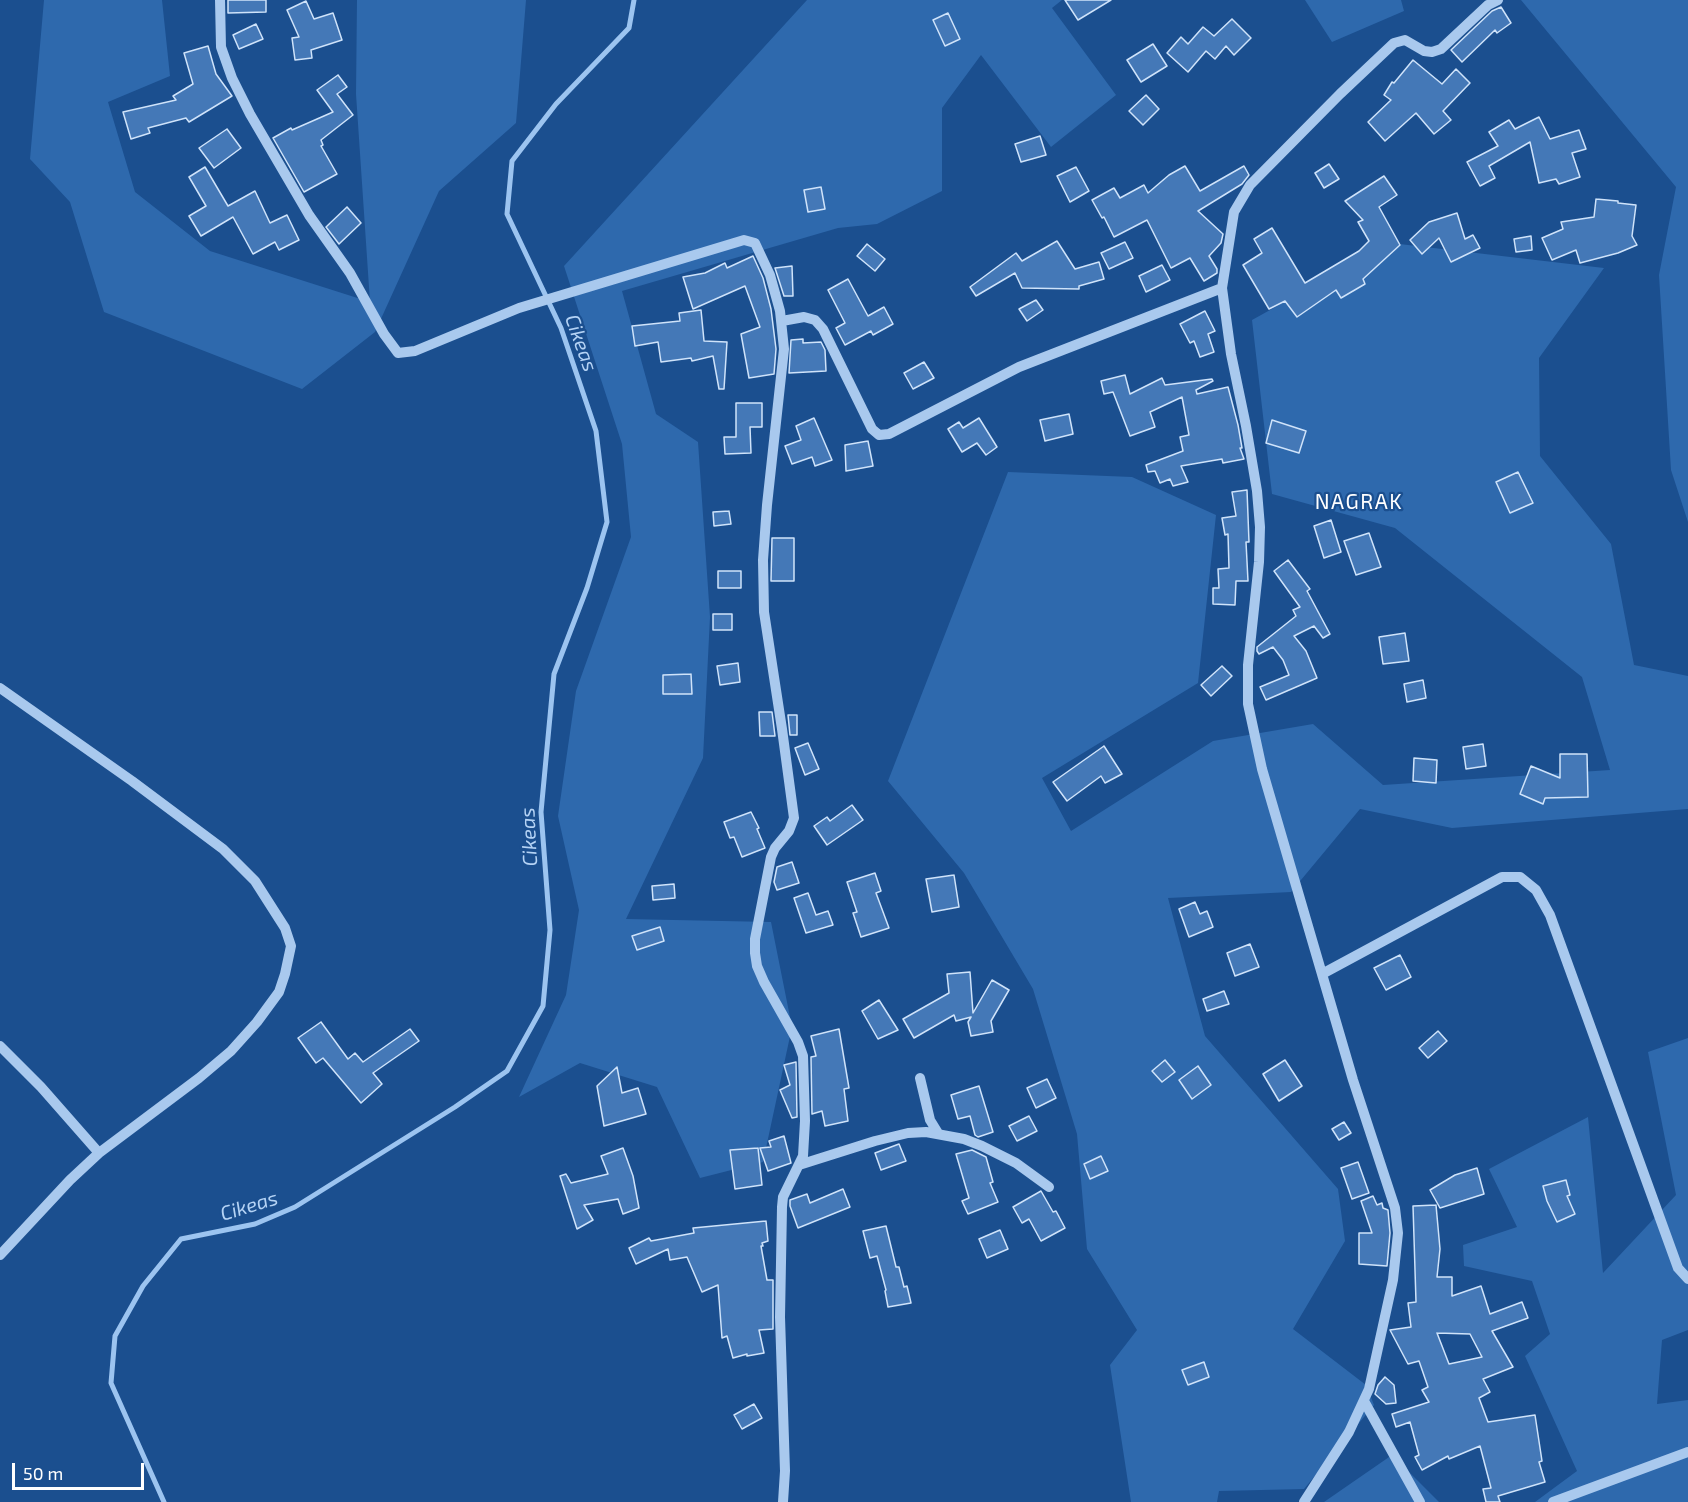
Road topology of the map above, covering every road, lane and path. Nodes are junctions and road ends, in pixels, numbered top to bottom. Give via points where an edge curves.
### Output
1 (220, 0) edge
2 (1497, 0) edge
3 (1222, 288) junction
4 (782, 321) junction
5 (0, 688) edge
6 (1322, 974) junction
7 (0, 1046) edge
8 (920, 1078) dead end
9 (938, 1133) junction
10 (99, 1153) junction
11 (799, 1165) junction
12 (1049, 1186) dead end
13 (0, 1255) edge
14 (1688, 1279) edge
15 (1364, 1401) junction
16 (1688, 1452) edge
17 (783, 1502) edge
18 (1304, 1502) edge
19 (1420, 1502) edge
20 (1553, 1502) edge

1 - 4 street via 221,47 250,114 309,215 350,273 398,353 415,351 519,308 730,243 750,241 755,243 767,268
2 - 3 street via 1441,49 1424,51 1405,40 1394,43 1250,185 1234,212
3 - 4 street via 1019,367 889,434 879,435 872,429 816,320 804,317
3 - 6 street via 1260,527 1248,704
4 - 11 street via 784,349 767,505 763,586 794,818 771,857 755,953 764,982 803,1056 805,1121
5 - 10 street via 223,849 260,888 285,928 291,946 279,992 231,1051
6 - 14 street via 1502,877 1520,877 1536,890 1550,915 1677,1268
6 - 15 street via 1395,1208 1398,1233 1389,1300
7 - 10 street
8 - 9 street via 930,1120
9 - 11 street via 908,1133
9 - 12 street via 982,1146
10 - 13 street
11 - 17 street via 782,1207
15 - 18 street
15 - 19 street
16 - 20 street

